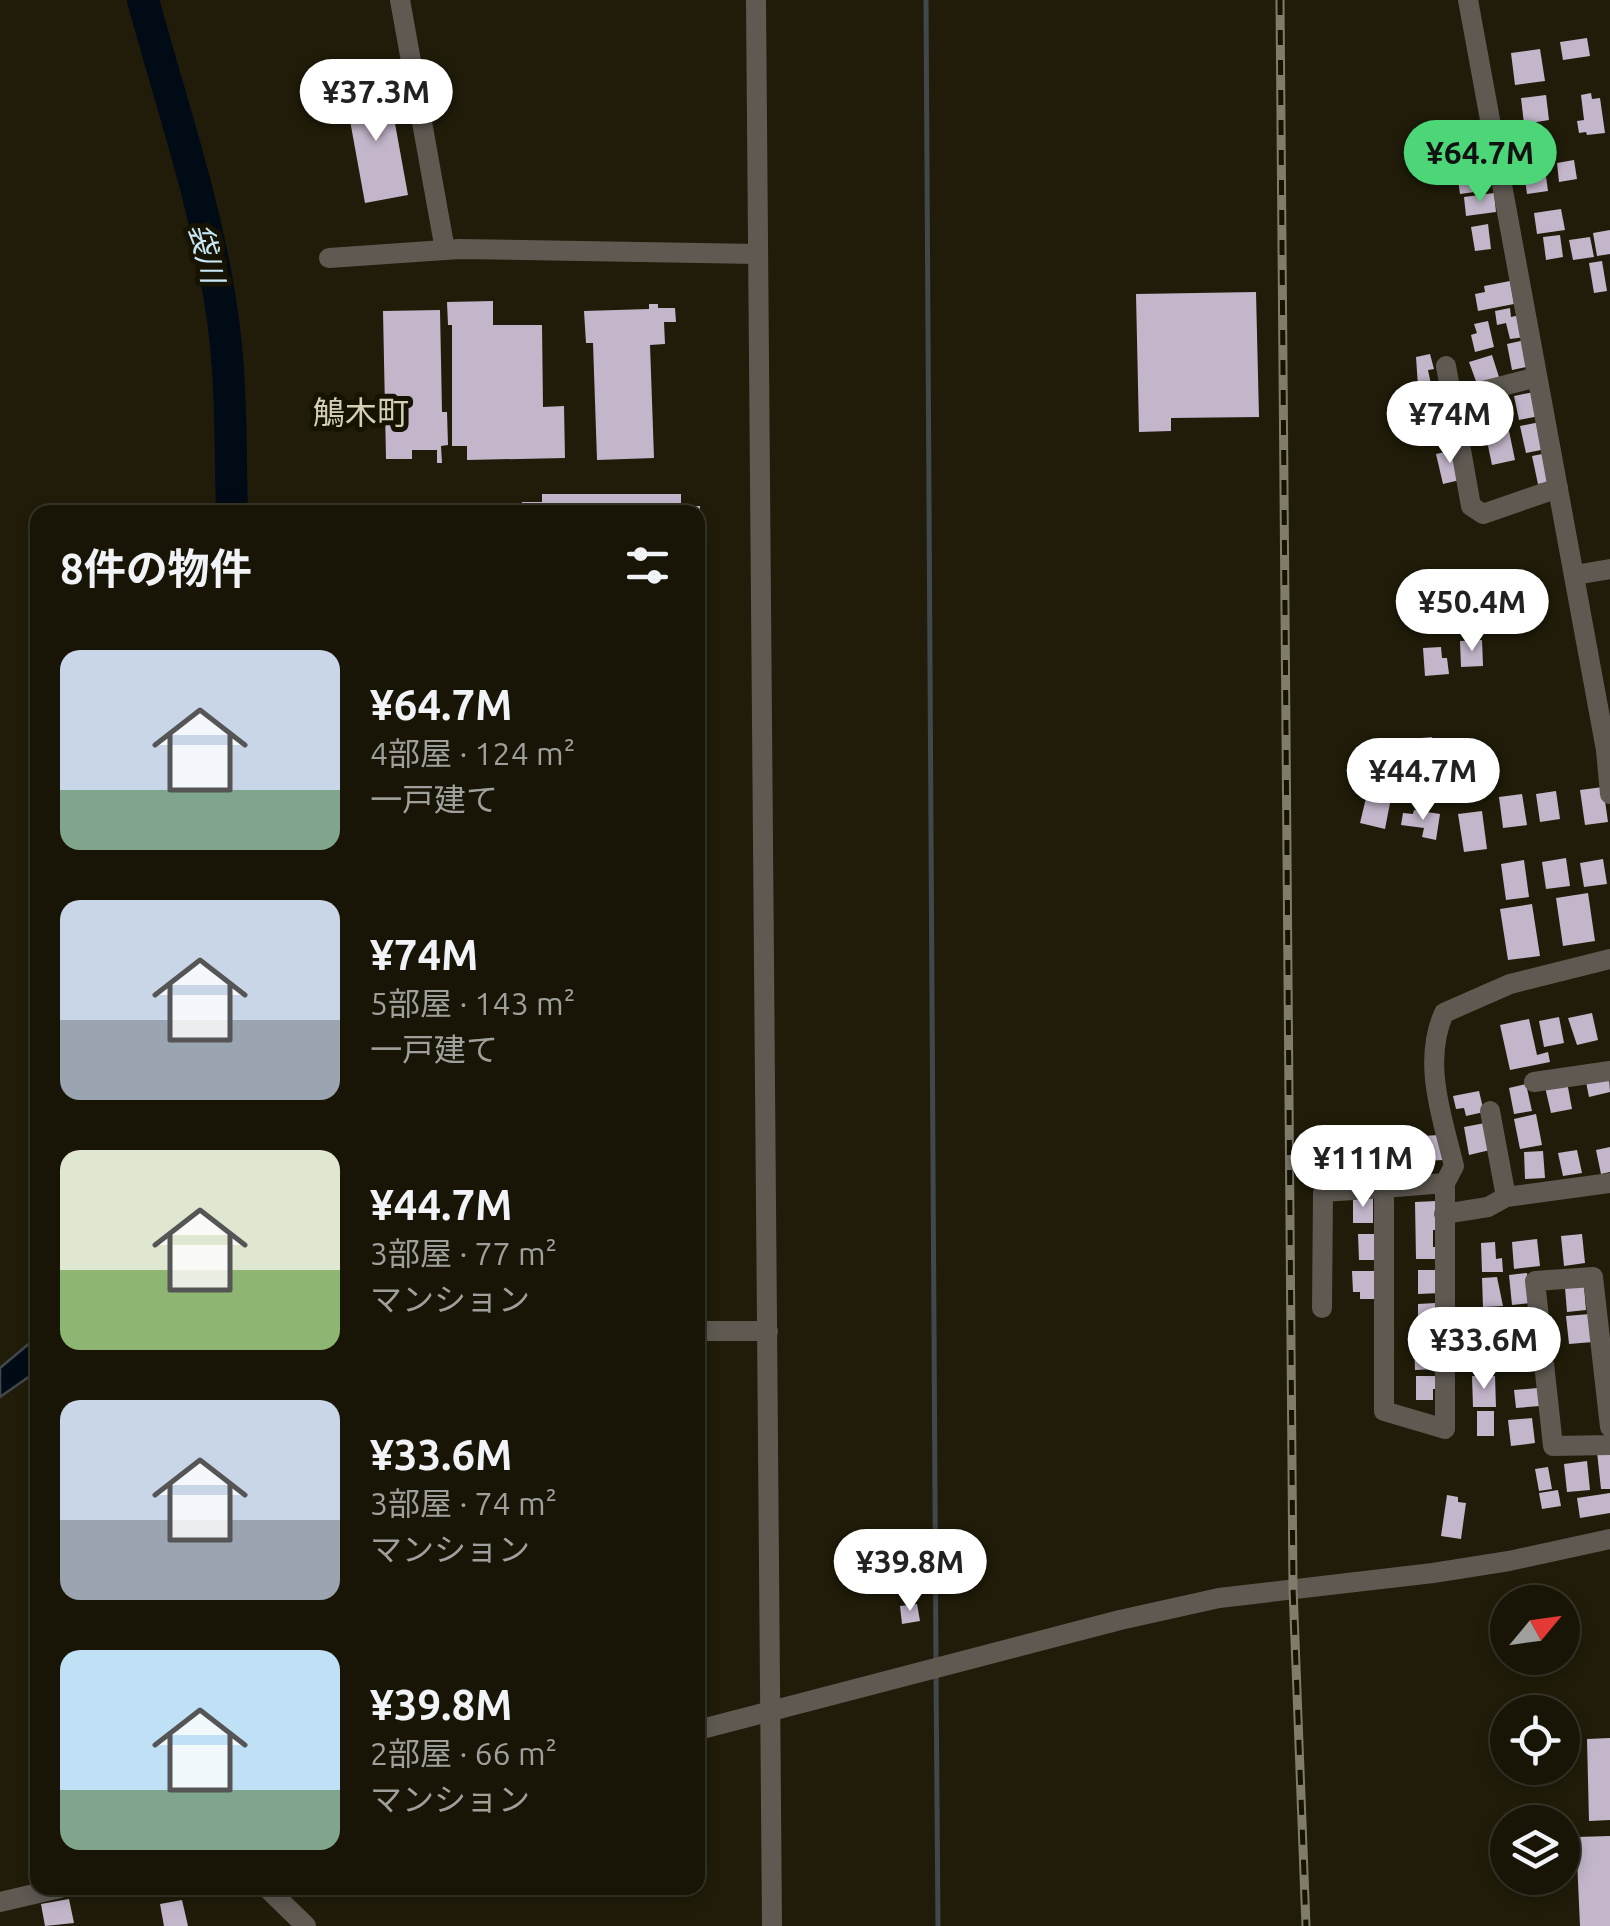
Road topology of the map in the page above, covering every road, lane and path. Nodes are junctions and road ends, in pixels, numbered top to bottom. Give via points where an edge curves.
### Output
1 (400, 0) edge
2 (756, 0) edge
3 (1468, 0) edge
4 (445, 250) junction
5 (757, 254) junction
6 (329, 258) dead end
7 (1446, 366) dead end
8 (1537, 378) junction
9 (1452, 399) junction
10 (1558, 488) junction
11 (1610, 570) edge
12 (1575, 575) junction
13 (1608, 749) edge
14 (1610, 794) edge
15 (1610, 959) edge
16 (1610, 1070) edge
17 (1534, 1082) dead end
18 (1490, 1110) dead end
19 (1444, 1183) junction
20 (1610, 1183) edge
21 (1384, 1188) junction
22 (1506, 1197) junction
23 (1444, 1214) junction
24 (1322, 1308) dead end
25 (705, 1331) edge
26 (768, 1331) junction
27 (1610, 1428) edge
28 (1610, 1444) edge
29 (1610, 1539) edge
30 (770, 1712) junction
31 (705, 1728) edge
32 (30, 1895) edge
33 (274, 1895) edge
34 (0, 1902) edge
35 (306, 1926) edge
36 (772, 1926) edge

1 - 4 street
2 - 5 street
3 - 8 street
4 - 5 street
4 - 6 street
5 - 26 street
7 - 9 street
8 - 9 street
8 - 10 street
9 - 10 street via 1471,506 1483,514
10 - 12 street
11 - 12 street
12 - 13 street
13 - 14 street
15 - 19 street via 1510,984 1444,1013 1433,1072 1454,1166
16 - 17 street
18 - 22 street
19 - 21 street
19 - 23 street
20 - 22 street
21 - 23 street via 1384,1411 1445,1430
21 - 24 street via 1323,1192
22 - 23 street
25 - 26 street
26 - 30 street
27 - 28 street via 1593,1277 1535,1281 1553,1446
29 - 30 street via 1433,1573 1218,1598
30 - 31 street
30 - 36 street
32 - 34 street
33 - 35 street

